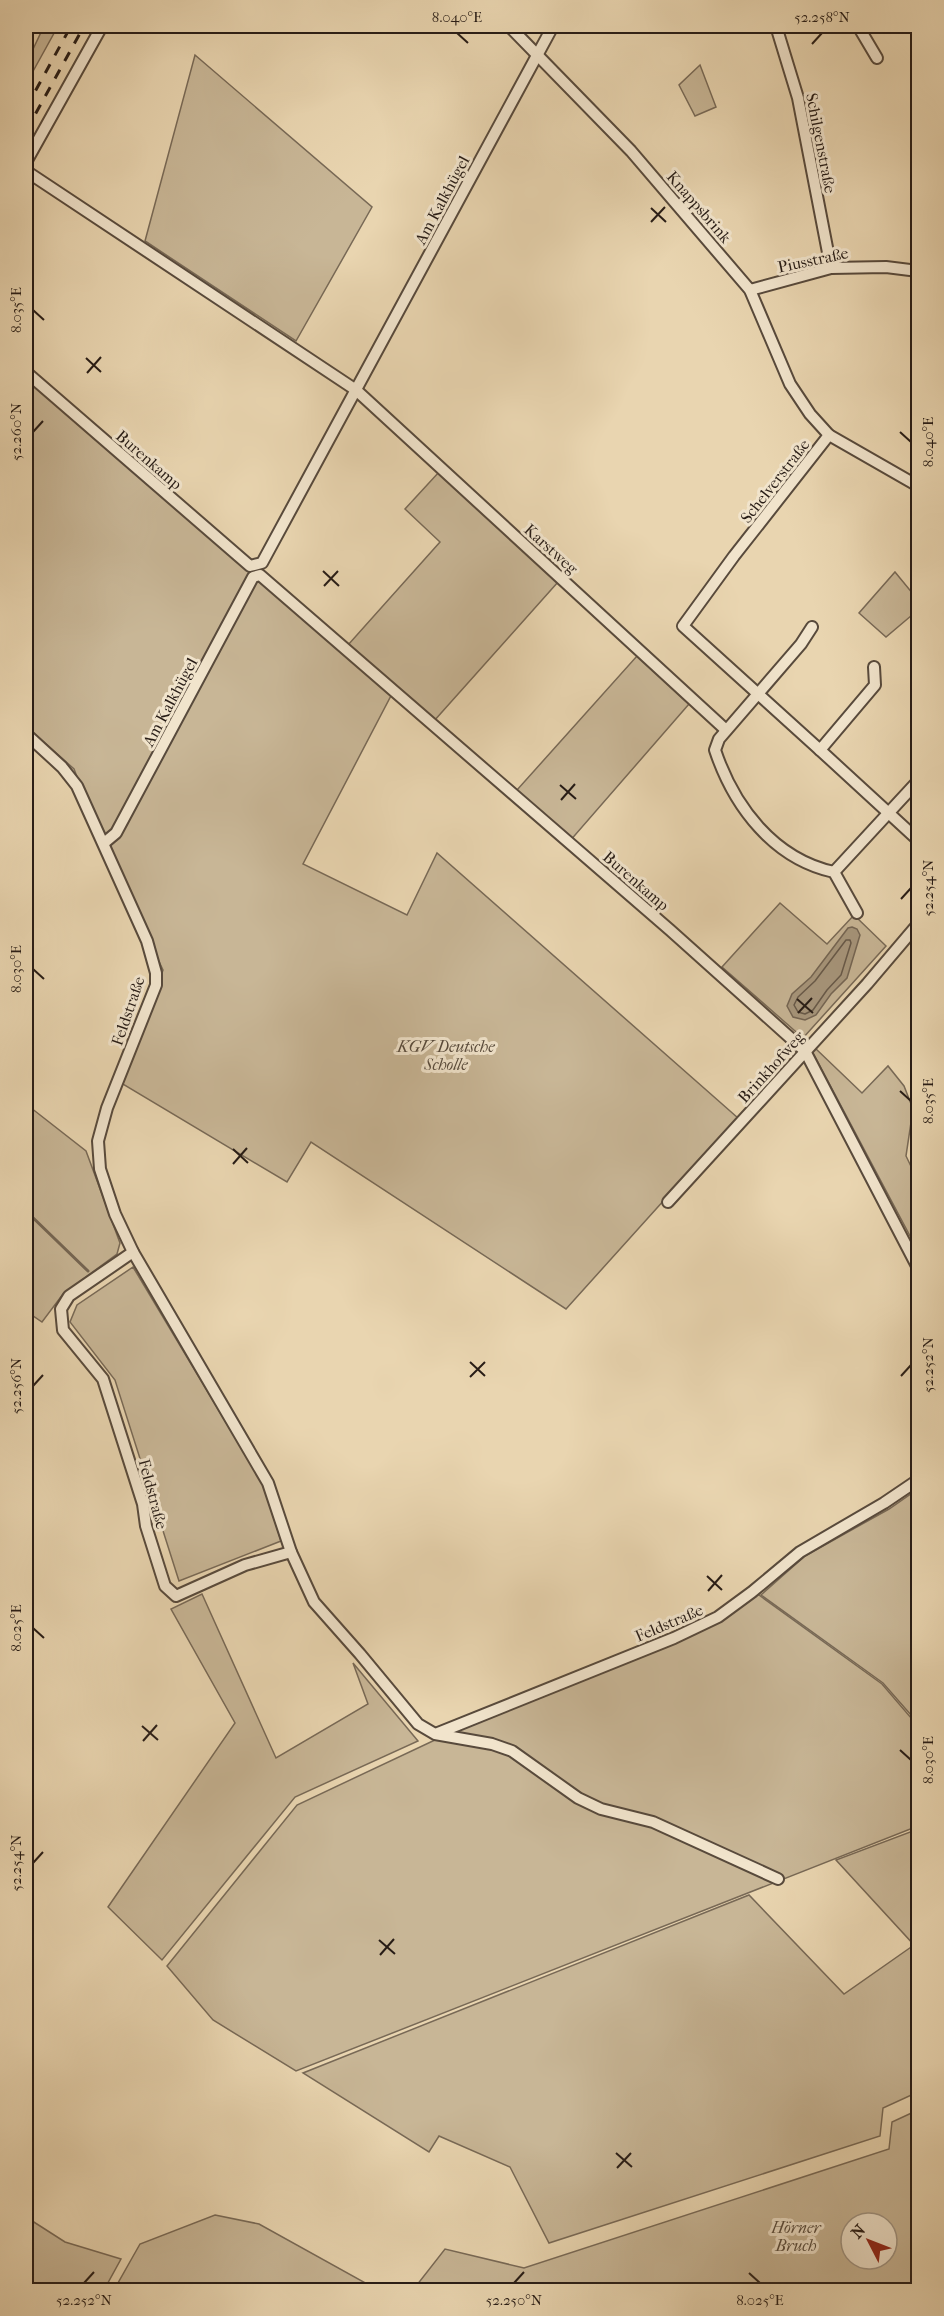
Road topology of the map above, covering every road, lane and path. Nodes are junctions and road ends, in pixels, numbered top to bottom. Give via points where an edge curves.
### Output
1 (102, 26) edge
2 (509, 26) edge
3 (553, 26) edge
4 (776, 26) edge
5 (858, 26) edge
6 (537, 56) junction
7 (877, 58) dead end
8 (26, 162) edge
9 (26, 171) edge
10 (831, 268) junction
11 (918, 271) edge
12 (750, 290) junction
13 (26, 372) edge
14 (356, 390) junction
15 (829, 435) junction
16 (918, 486) edge
17 (258, 571) junction
18 (812, 627) dead end
19 (874, 667) dead end
20 (757, 694) junction
21 (726, 730) junction
22 (26, 734) edge
23 (820, 750) junction
24 (918, 781) edge
25 (890, 814) junction
26 (918, 840) edge
27 (104, 843) junction
28 (834, 872) junction
29 (857, 913) dead end
30 (917, 928) edge
31 (805, 1051) junction
32 (668, 1202) dead end
33 (133, 1252) junction
34 (918, 1268) edge
35 (918, 1480) edge
36 (291, 1552) junction
37 (438, 1733) junction
38 (778, 1879) dead end

1 - 8 street
2 - 6 street, Knappsbrink
3 - 6 street, Am Kalkhügel
4 - 10 street, Schilgenstraße via 798,98
5 - 7 street
6 - 12 street, Knappsbrink via 631,151
6 - 14 street, Am Kalkhügel
9 - 14 street
10 - 11 street, Piusstraße
10 - 12 street, Piusstraße
12 - 15 street, Knappsbrink via 790,384
13 - 17 street, Burenkamp
14 - 17 street, Am Kalkhügel
14 - 21 street, Karstweg
15 - 16 street, Schelverstraße
15 - 20 street, Schelverstraße via 683,626
17 - 27 street, Am Kalkhügel via 117,833
17 - 31 street, Burenkamp
18 - 20 street
19 - 23 street via 875,685
20 - 21 street
20 - 23 street
21 - 28 street via 715,750 717,757 755,824 790,855 815,868
22 - 27 street, Feldstraße via 63,767 77,786
23 - 25 street
24 - 25 street
25 - 26 street
25 - 28 street
27 - 33 street, Feldstraße via 147,941 156,973 156,985 107,1108 98,1141 100,1169
28 - 29 street
30 - 31 street, Brinkhofweg
31 - 32 street, Brinkhofweg
31 - 34 street, Burenkamp
33 - 36 street, Feldstraße via 268,1483
33 - 36 street, Feldstraße via 69,1296 61,1310 63,1330 103,1379 165,1586 176,1596 245,1564
35 - 37 street, Feldstraße via 800,1552 718,1617
36 - 37 street, Feldstraße via 314,1602 417,1724
37 - 38 street, Feldstraße via 512,1751 578,1798 601,1809 653,1822

